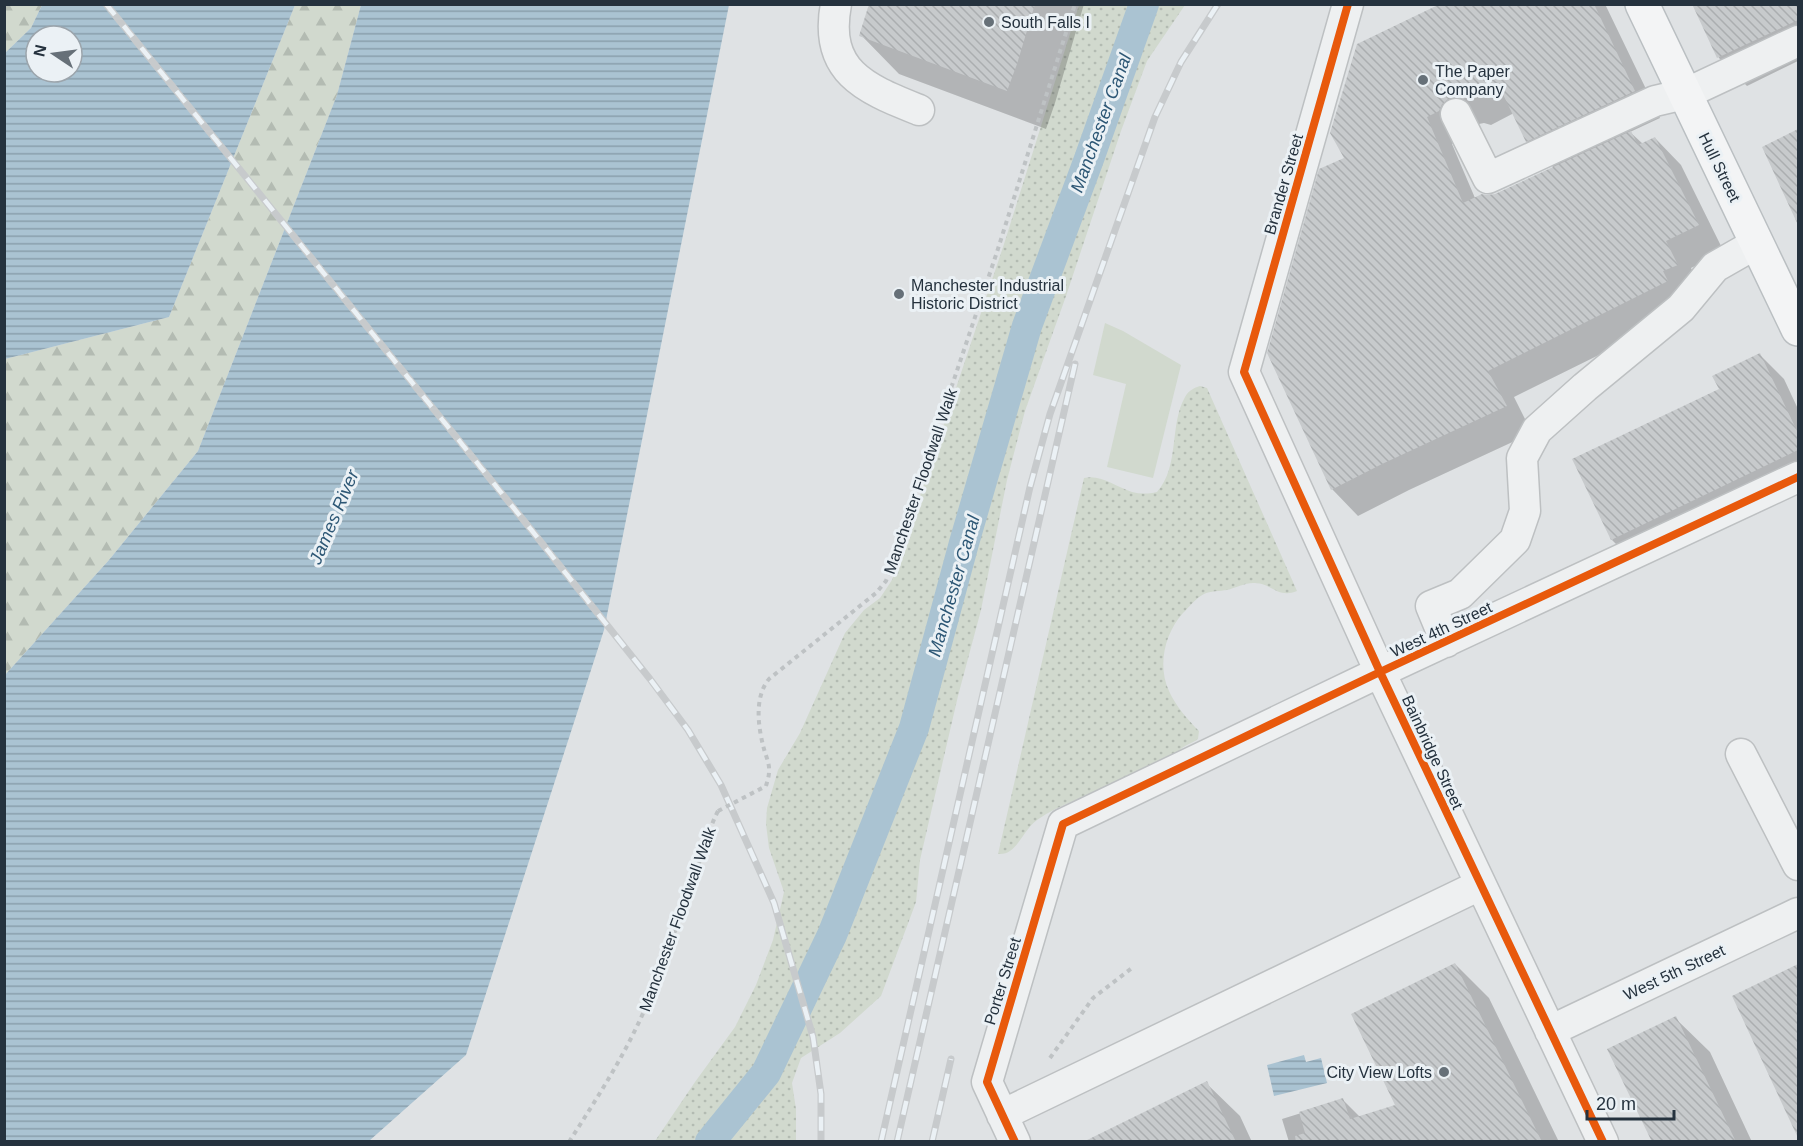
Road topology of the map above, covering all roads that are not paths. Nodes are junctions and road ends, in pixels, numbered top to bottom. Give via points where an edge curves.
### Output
1 (836, 4) edge
2 (1347, 4) edge
3 (1642, 4) edge
4 (1798, 41) edge
5 (1685, 94) junction
6 (920, 110) dead end
7 (1456, 114) dead end
8 (1757, 243) junction
9 (1798, 329) edge
10 (1244, 372) joint
11 (1798, 477) edge
12 (1446, 642) junction
13 (1380, 672) junction
14 (1741, 754) dead end
15 (1063, 824) joint
16 (1798, 865) edge
17 (1480, 885) junction
18 (1798, 913) edge
19 (1550, 1031) junction
20 (1002, 1115) junction
21 (1014, 1142) edge
22 (1603, 1142) edge

1 - 6 street via 834,30 839,55 849,72 873,91
2 - 10 street, Brander Street
3 - 5 main road, Hull Street
4 - 5 street
5 - 7 street via 1655,101 1488,178
5 - 8 main road, Hull Street
8 - 9 main road, Hull Street
8 - 12 street via 1715,267 1682,308 1537,430 1522,458 1525,511 1515,540 1460,594 1431,606
10 - 13 street, Bainbridge Street
11 - 12 street, West 4th Street
12 - 13 street, West 4th Street
13 - 15 street, West 4th Street
13 - 17 street, Bainbridge Street
14 - 16 street
15 - 20 street, Porter Street via 987,1082
17 - 19 street, Bainbridge Street
17 - 20 street
18 - 19 street, West 5th Street
19 - 22 street, Bainbridge Street
20 - 21 street, Porter Street

